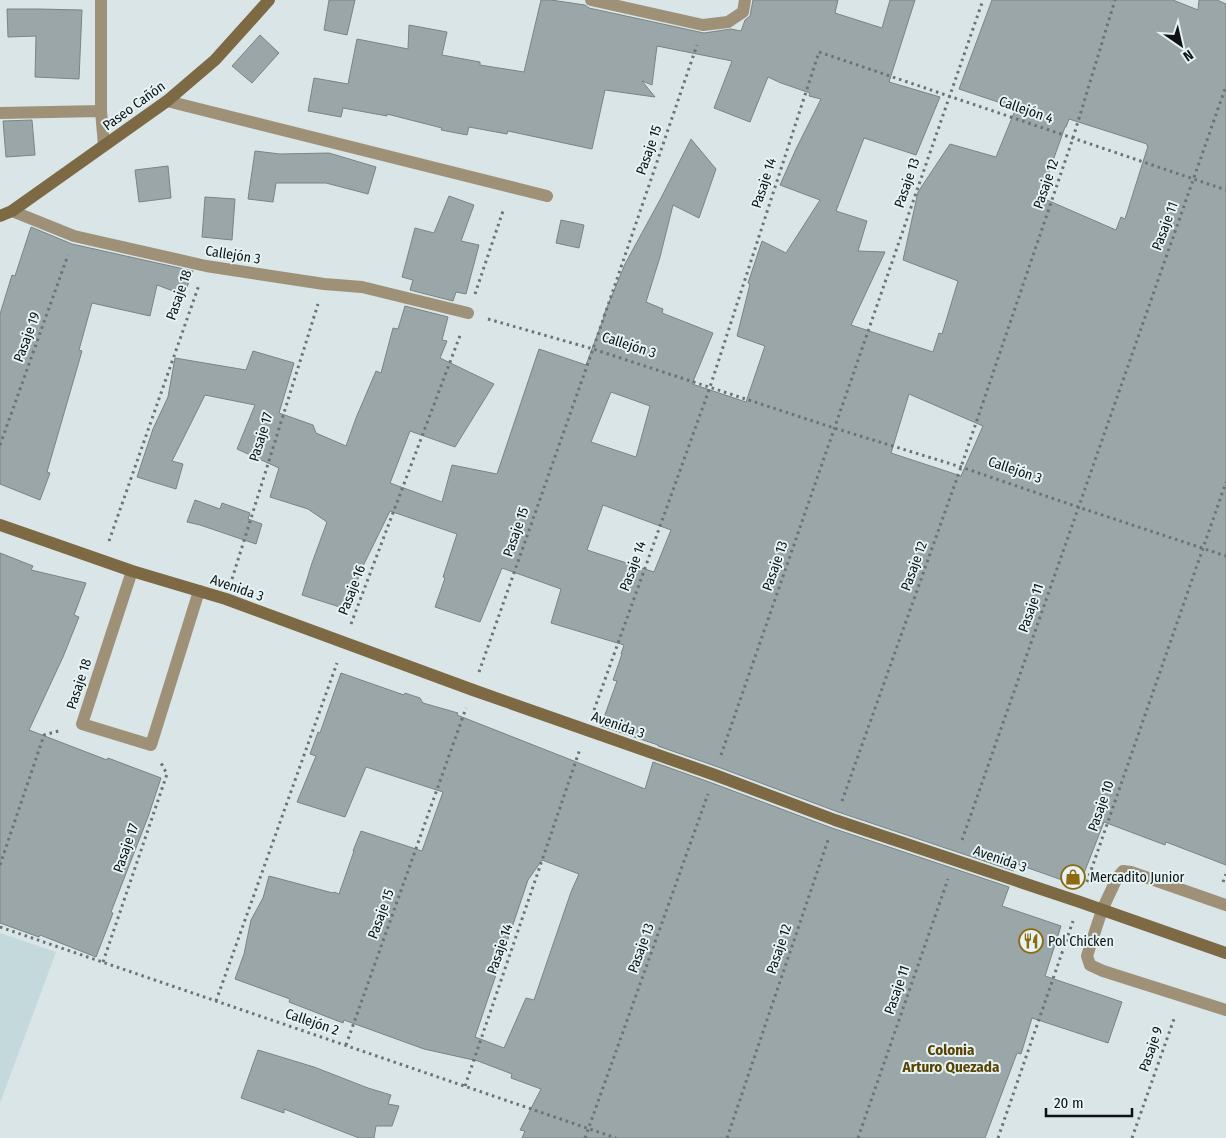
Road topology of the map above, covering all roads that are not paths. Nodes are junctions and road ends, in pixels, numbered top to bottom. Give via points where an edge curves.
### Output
1 (101, 0) edge
2 (269, 0) edge
3 (591, 0) edge
4 (745, 0) edge
5 (167, 101) junction
6 (101, 111) junction
7 (0, 113) edge
8 (104, 145) junction
9 (546, 196) dead end
10 (6, 214) edge
11 (468, 313) road end
12 (0, 525) edge
13 (132, 571) junction
14 (199, 591) junction
15 (1226, 905) edge
16 (1102, 910) junction
17 (1226, 953) edge
18 (1226, 1010) edge

1 - 6 street
2 - 5 street, Paseo Cañón via 216,60
3 - 4 street via 703,25 728,22 743,12
5 - 8 street, Paseo Cañón
5 - 9 street
6 - 7 street
6 - 8 street
8 - 10 street, Paseo Cañón
10 - 11 street, Callejón 3 via 74,236 206,266 362,287
12 - 13 street, Avenida 3
13 - 14 street, Avenida 3
13 - 14 street, Pasaje 18 via 82,724 151,745
14 - 16 street, Avenida 3 via 835,820
15 - 16 street via 1123,871
16 - 17 street, Avenida 3
16 - 18 street via 1087,956 1090,965

